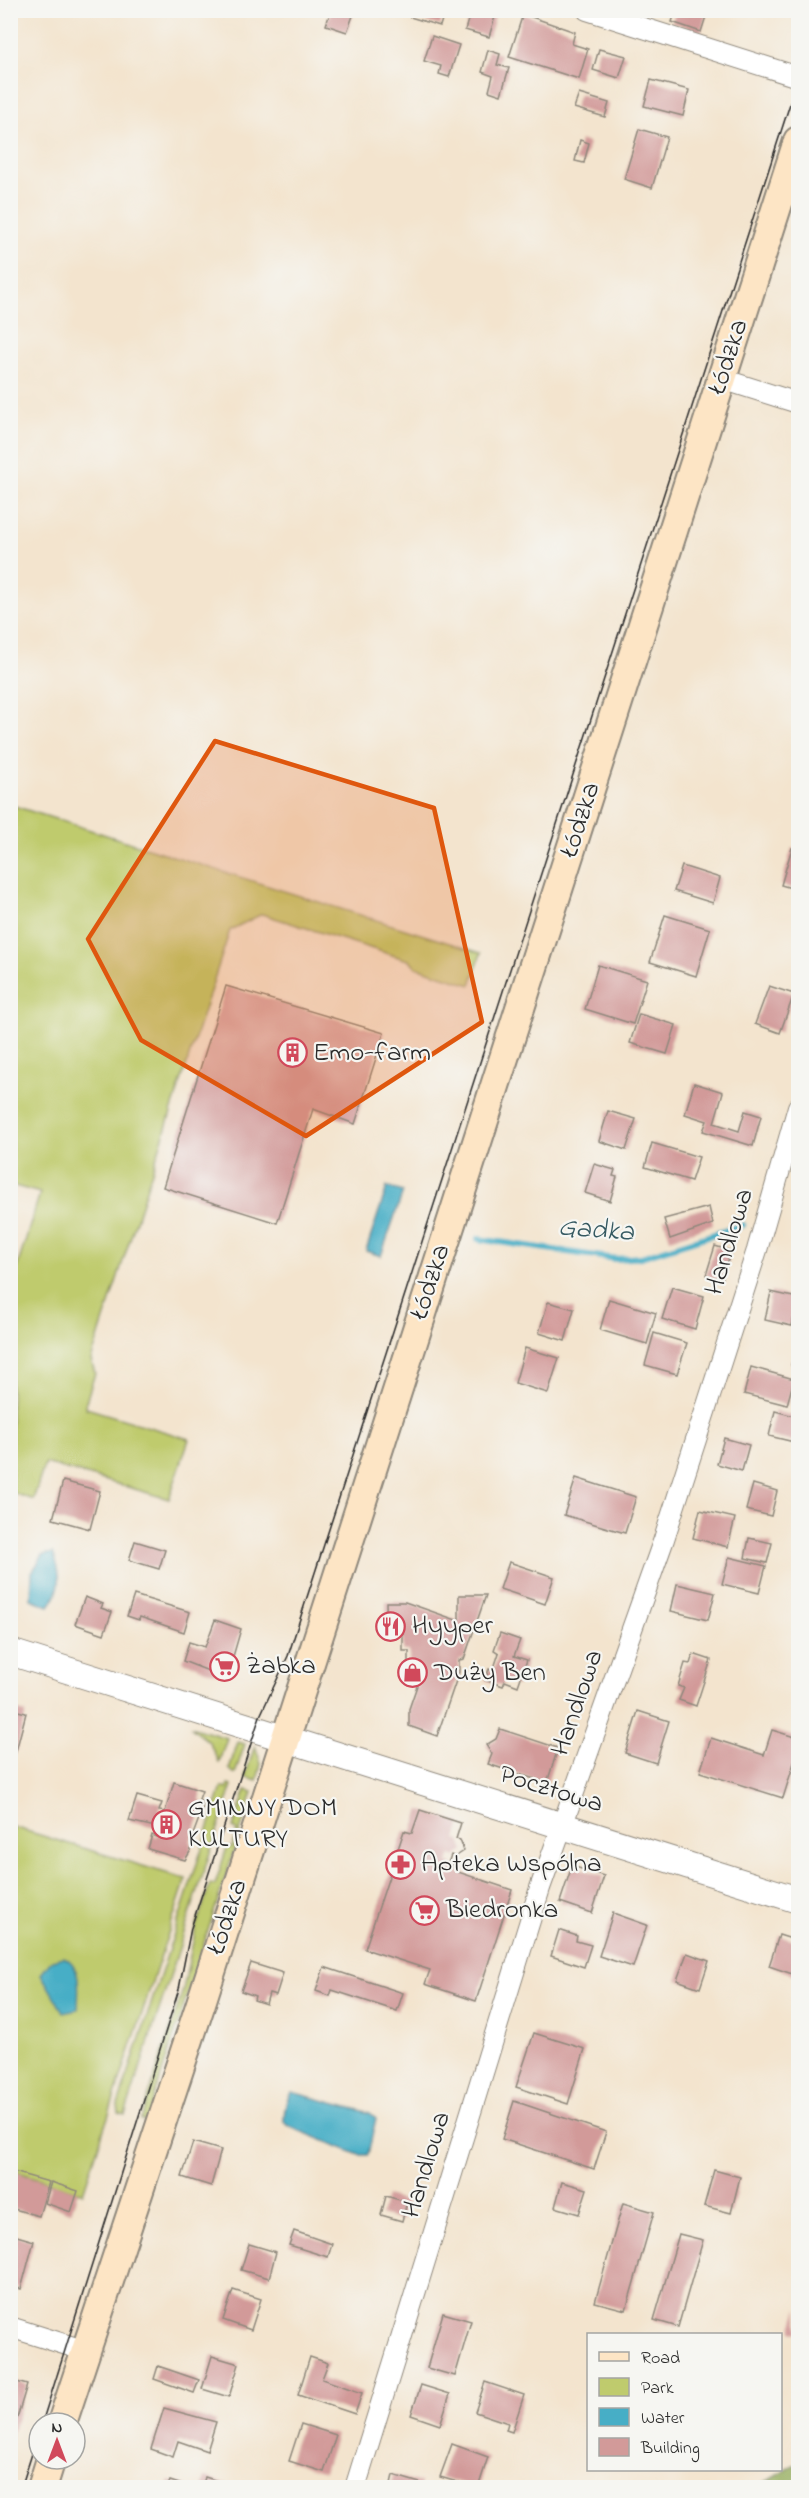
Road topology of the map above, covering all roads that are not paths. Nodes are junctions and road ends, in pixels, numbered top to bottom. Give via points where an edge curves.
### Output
1 (587, 10) edge
2 (798, 76) edge
3 (798, 141) edge
4 (722, 379) junction
5 (798, 403) edge
6 (798, 1107) edge
7 (10, 1652) edge
8 (285, 1738) junction
9 (563, 1825) junction
10 (798, 1900) edge
11 (10, 2327) edge
12 (86, 2350) junction
13 (66, 2411) edge
14 (47, 2471) edge
15 (42, 2487) edge
16 (355, 2487) edge

1 - 2 street
3 - 4 main road, Łódzka
4 - 5 street
4 - 8 main road, Łódzka
6 - 9 street, Handlowa via 757,1250 664,1539
7 - 8 street, Pocztowa
8 - 9 street, Pocztowa
8 - 12 main road, Łódzka
9 - 10 street, Pocztowa
9 - 16 street, Handlowa via 540,1888
11 - 12 street
12 - 13 main road, Łódzka
14 - 15 main road

